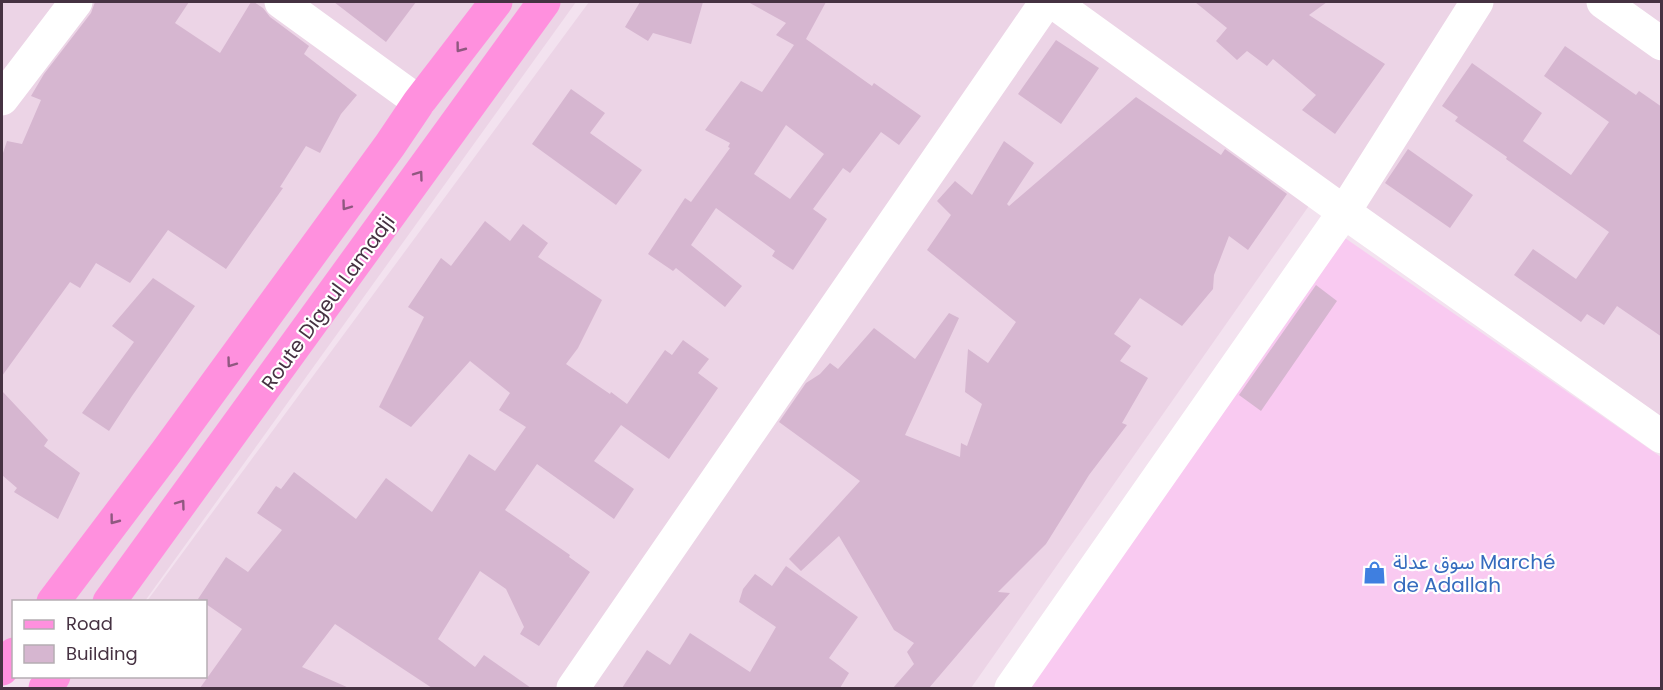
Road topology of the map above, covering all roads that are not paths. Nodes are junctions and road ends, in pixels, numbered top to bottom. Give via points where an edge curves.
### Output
1 (76, 2) edge
2 (281, 2) edge
3 (496, 2) edge
4 (544, 2) edge
5 (1046, 2) edge
6 (1053, 2) edge
7 (1477, 2) edge
8 (1603, 2) edge
9 (1662, 44) edge
10 (2, 99) edge
11 (419, 102) junction
12 (1344, 212) junction
13 (1662, 437) edge
14 (55, 600) edge
15 (111, 600) edge
16 (12, 656) edge
17 (2, 669) edge
18 (573, 688) edge
19 (1011, 688) edge

1 - 10 street
2 - 11 street
3 -> 11 main road
15 -> 4 main road, Route Digeul Lamadji
5 - 18 street
6 - 12 street
7 - 12 street
8 - 9 street
11 -> 14 main road
12 - 13 street
12 - 19 street
16 - 17 main road

